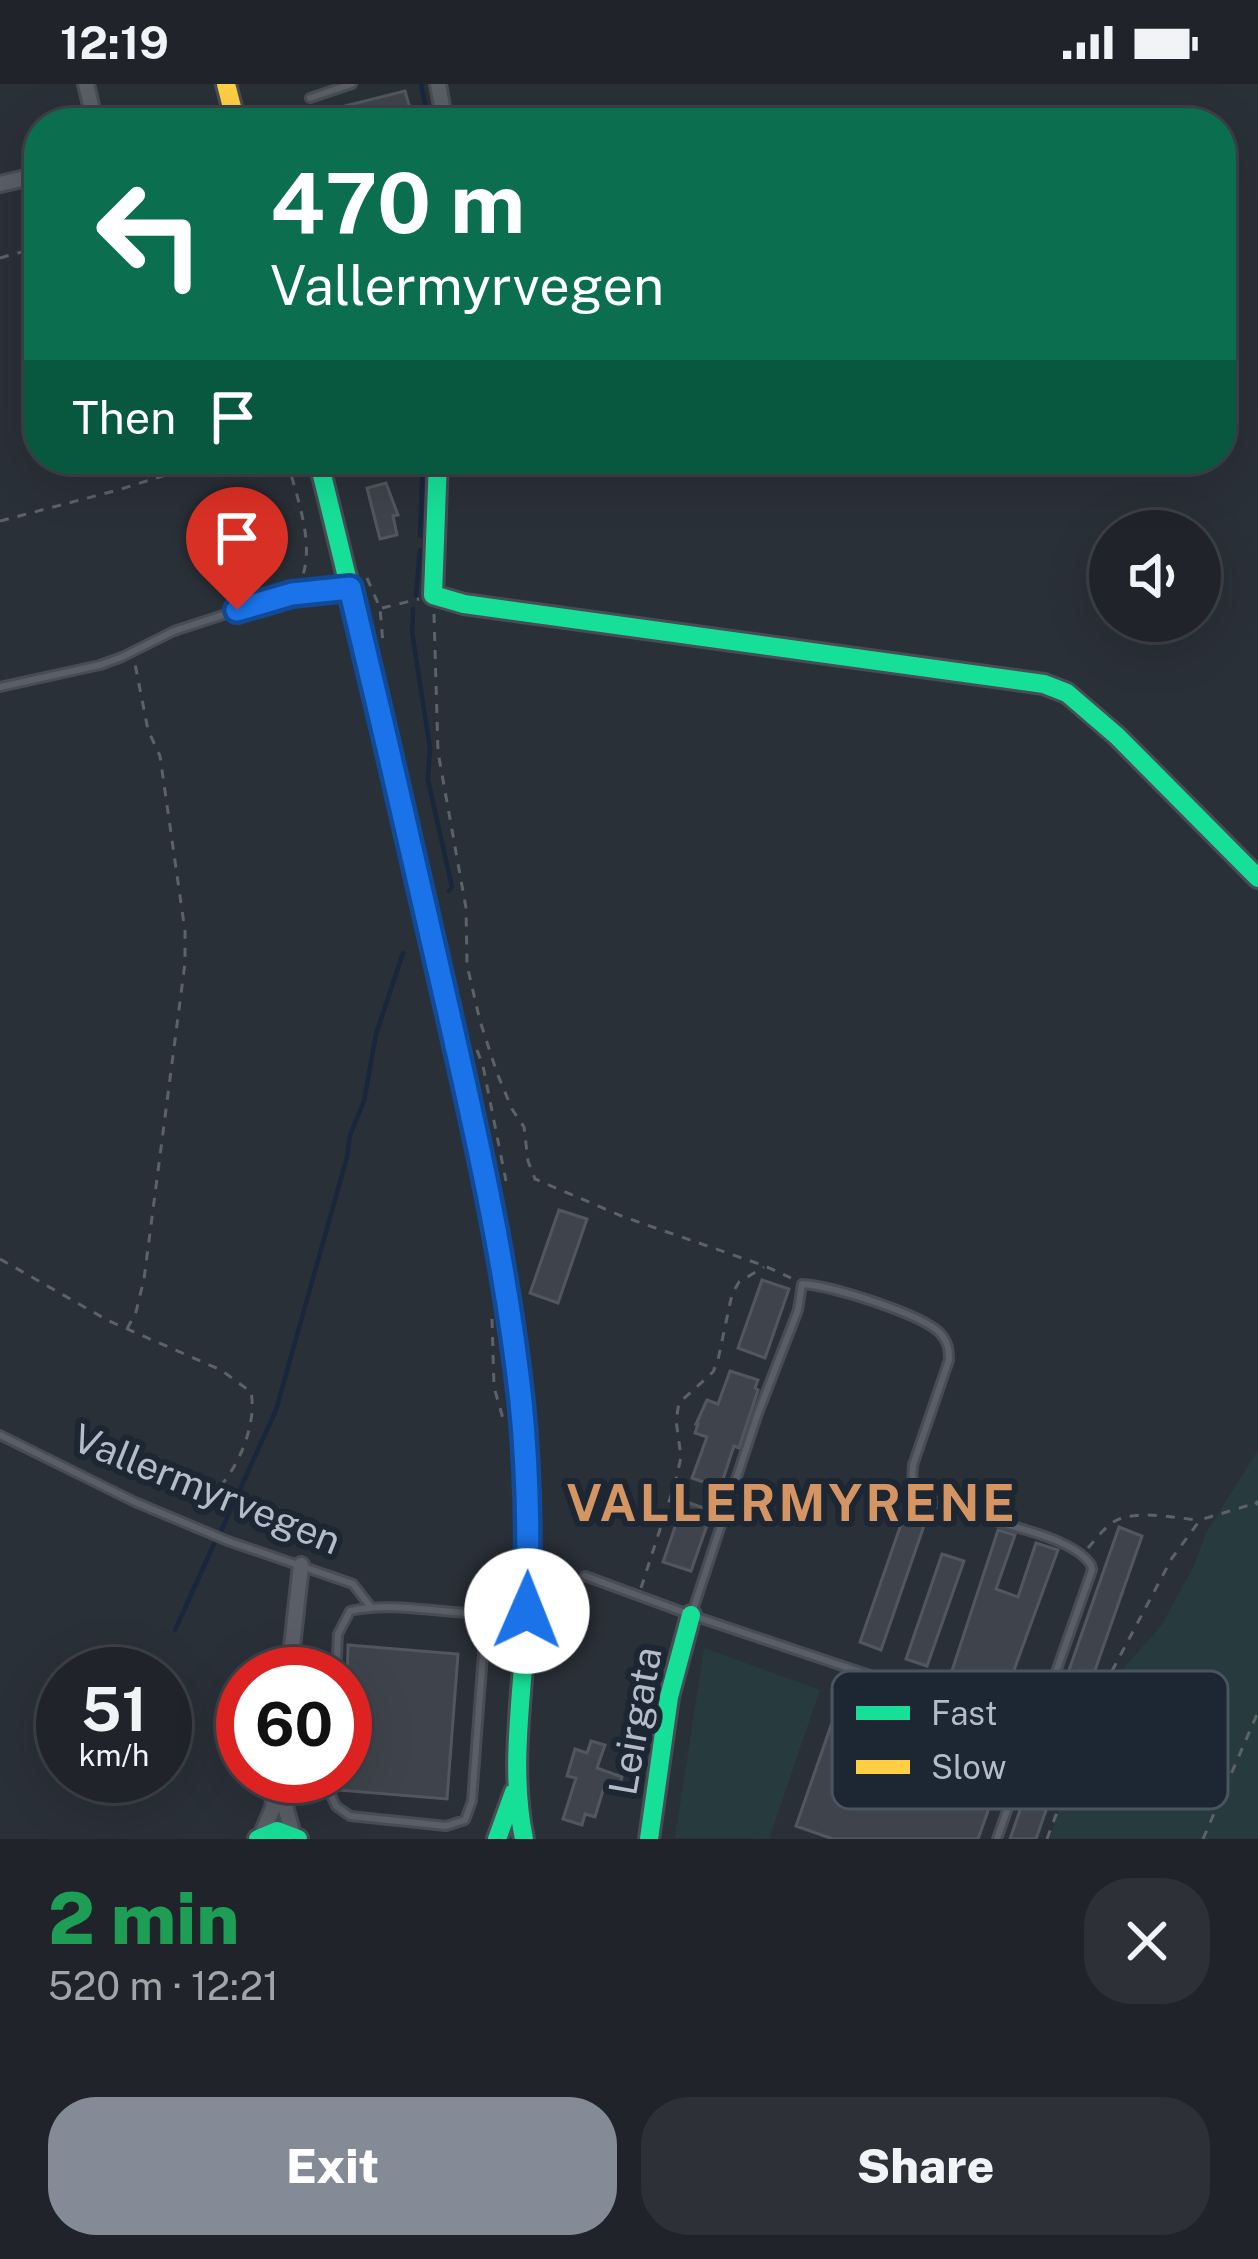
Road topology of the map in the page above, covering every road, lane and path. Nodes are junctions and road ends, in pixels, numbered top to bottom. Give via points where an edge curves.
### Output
1 (352, 84) edge
2 (310, 98) dead end
3 (169, 474) edge
4 (291, 474) edge
5 (322, 474) edge
6 (438, 474) edge
7 (0, 521) edge
8 (350, 588) junction
9 (292, 594) junction
10 (434, 595) junction
11 (380, 608) dead end
12 (133, 652) junction
13 (0, 687) edge
14 (1258, 878) edge
15 (0, 1258) edge
16 (765, 1267) junction
17 (802, 1284) junction
18 (491, 1315) dead end
19 (127, 1329) junction
20 (504, 1423) dead end
21 (0, 1436) edge
22 (1257, 1503) edge
23 (170, 1516) junction
24 (1200, 1520) junction
25 (1083, 1553) junction
26 (302, 1565) junction
27 (585, 1576) dead end
28 (639, 1596) junction
29 (370, 1606) junction
30 (527, 1611) junction
31 (486, 1614) junction
32 (691, 1615) junction
33 (292, 1647) edge
34 (337, 1647) edge
35 (858, 1671) edge
36 (1057, 1671) edge
37 (1111, 1671) edge
38 (1258, 1712) edge
39 (1228, 1781) edge
40 (516, 1785) junction
41 (274, 1803) edge
42 (286, 1803) edge
43 (334, 1803) edge
44 (1008, 1809) edge
45 (1058, 1809) edge
46 (1216, 1809) edge
47 (295, 1837) edge
48 (260, 1838) edge
49 (497, 1839) edge
50 (524, 1839) edge
51 (649, 1839) edge
52 (997, 1839) edge
53 (1047, 1839) edge
54 (1203, 1839) edge

1 - 2 lane
3 - 7 path
4 - 9 path via 307,541 303,579
5 - 8 main road
6 - 10 main road
8 - 9 lane
8 - 30 main road via 506,1292 525,1457
9 - 12 lane via 173,631
10 - 11 path
10 - 14 main road via 1044,684 1067,693 1117,736
10 - 16 path via 438,752 466,908 467,965 535,1179
12 - 13 lane
12 - 19 path via 160,756 185,963 144,1280
15 - 19 path
16 - 17 path
16 - 28 path via 739,1282 713,1372 679,1403 681,1457
17 - 25 lane via 917,1318 944,1338 949,1360 913,1465 920,1493
17 - 32 lane
18 - 20 path
19 - 23 path via 221,1370 251,1392 251,1425 225,1483 211,1500
21 - 23 lane, Vallermyrvegen
22 - 24 path
23 - 26 lane, Vallermyrvegen
24 - 25 path via 1124,1518
24 - 37 path
25 - 36 lane via 1092,1570
26 - 29 lane, Vallermyrvegen via 353,1584
26 - 33 street
27 - 28 lane
28 - 32 lane
29 - 31 lane, Vallermyrvegen
29 - 34 lane via 350,1611
30 - 31 lane, Vallermyrvegen
30 - 40 main road
31 - 43 lane via 465,1820 446,1826 350,1816
32 - 35 lane
32 - 51 main road, Leirgata via 672,1681
38 - 39 path
40 - 49 main road
40 - 50 main road
41 - 48 street
42 - 47 street
44 - 52 lane
45 - 53 path
46 - 54 path
47 - 48 main road via 277,1831

